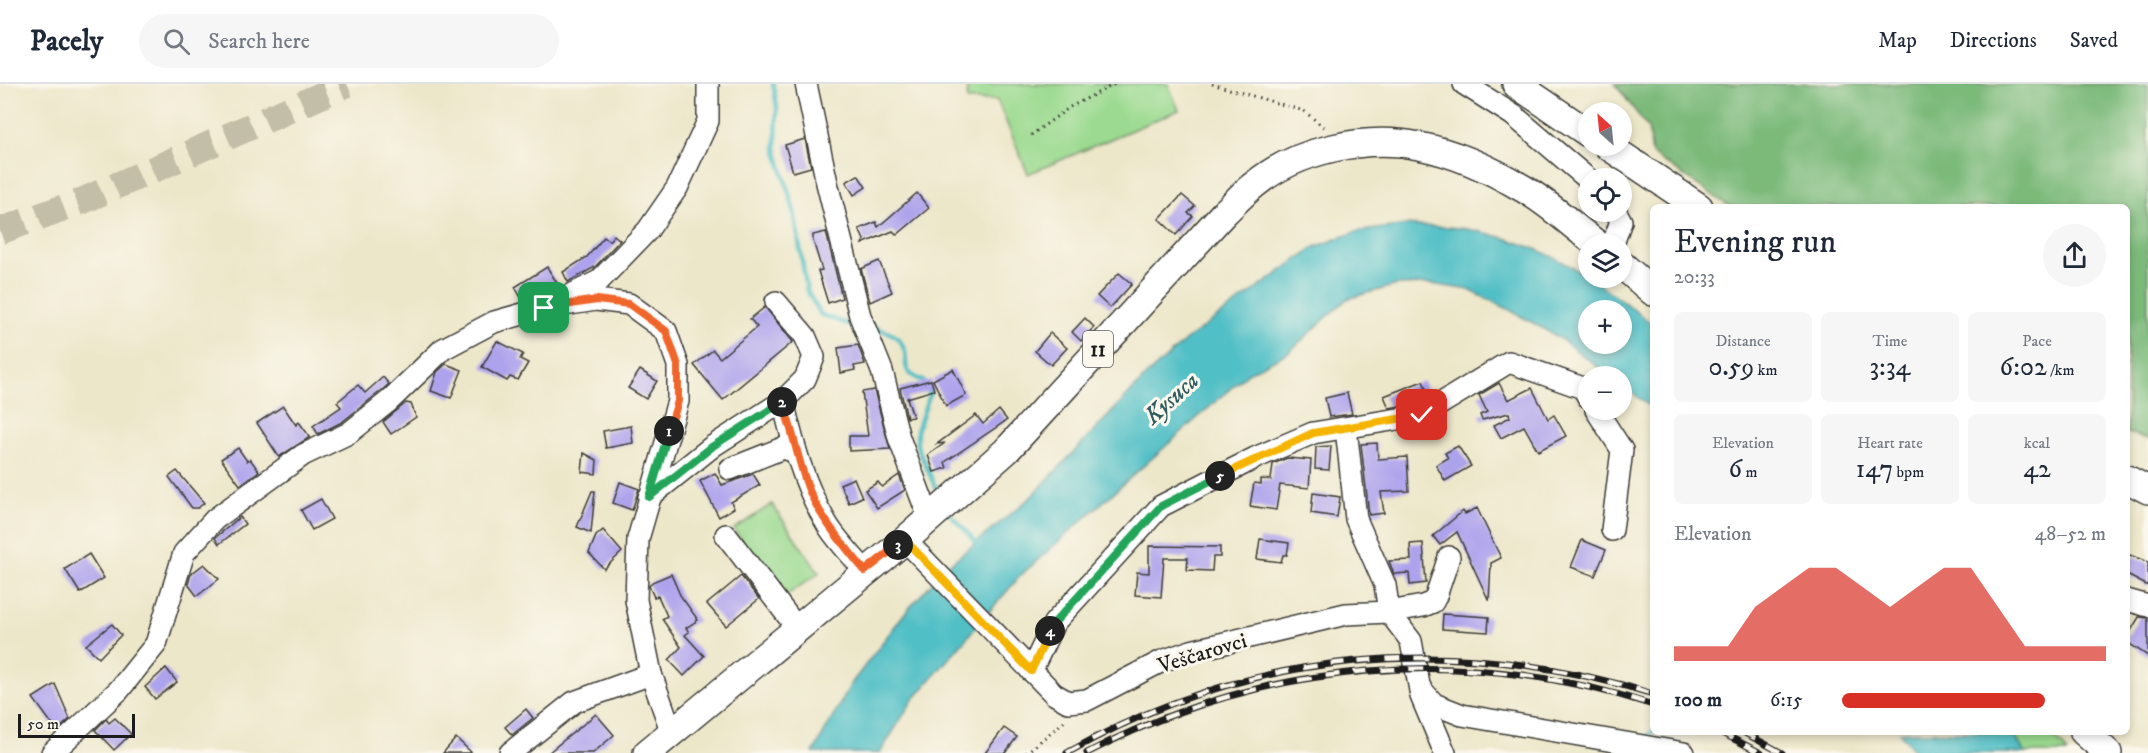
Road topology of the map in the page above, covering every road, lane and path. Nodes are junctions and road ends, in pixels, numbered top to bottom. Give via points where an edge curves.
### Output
1 (708, 84) edge
2 (806, 84) edge
3 (1115, 84) edge
4 (1212, 84) edge
5 (1464, 84) edge
6 (1516, 84) edge
7 (1304, 111) dead end
8 (1578, 126) edge
9 (1031, 135) dead end
10 (1623, 156) edge
11 (1578, 170) edge
12 (1695, 204) edge
13 (1584, 234) edge
14 (1632, 274) edge
15 (1650, 289) edge
16 (776, 302) dead end
17 (544, 308) junction
18 (1578, 386) edge
19 (783, 401) junction
20 (1602, 420) edge
21 (1347, 428) junction
22 (796, 452) junction
23 (730, 469) dead end
24 (2130, 481) edge
25 (2148, 490) edge
26 (649, 497) junction
27 (929, 518) junction
28 (1611, 530) dead end
29 (726, 535) dead end
30 (905, 540) junction
31 (1449, 557) dead end
32 (865, 571) junction
33 (2130, 601) edge
34 (2148, 606) edge
35 (1389, 612) junction
36 (797, 628) junction
37 (1031, 671) junction
38 (651, 674) junction
39 (1418, 683) junction
40 (1076, 701) junction
41 (672, 733) junction
42 (2087, 735) edge
43 (1641, 749) edge
44 (52, 753) edge
45 (510, 753) edge
46 (647, 753) edge
47 (1026, 753) edge
48 (1445, 753) edge
49 (1684, 753) edge
50 (2108, 753) edge

1 - 17 street via 708,121 677,188 648,230 599,281
2 - 27 street via 860,316 882,371 899,438
3 - 9 path via 1070,107
4 - 7 path
5 - 11 street via 1513,114
6 - 8 main road
10 - 12 main road
13 - 27 main road, 11 via 1526,190 1439,151 1396,143 1330,149 1304,157 1254,184 1006,451
14 - 15 main road
16 - 19 street via 805,336 814,357 806,379
17 - 26 street via 597,300 629,304 666,331 678,365 678,401
17 - 44 street via 494,322 443,349 349,433 303,455 215,519 184,553 156,644 119,690
18 - 21 street via 1509,362 1422,415
19 - 22 street
19 - 26 street via 713,446
20 - 28 street via 1622,450
21 - 35 street via 1356,519 1385,585
21 - 37 street via 1313,433 1161,506 1054,623
22 - 23 street via 783,448
22 - 32 street via 810,492 828,525
24 - 25 main road
26 - 38 street via 638,539 636,600
27 - 30 main road, 11
29 - 36 street
30 - 32 main road, 11
30 - 37 street
31 - 35 street, Veščarovci via 1433,602
32 - 36 main road, 11
33 - 34 street
35 - 39 street via 1411,641
35 - 40 street, Veščarovci via 1346,614 1191,651 1162,661 1087,700
36 - 41 main road, 11
37 - 40 street via 1054,694 1068,702
38 - 41 street
38 - 45 street via 574,702
39 - 43 street via 1427,700 1452,712
39 - 48 street
40 - 47 path via 1065,721
41 - 46 main road, 11
42 - 50 main road
43 - 49 street

